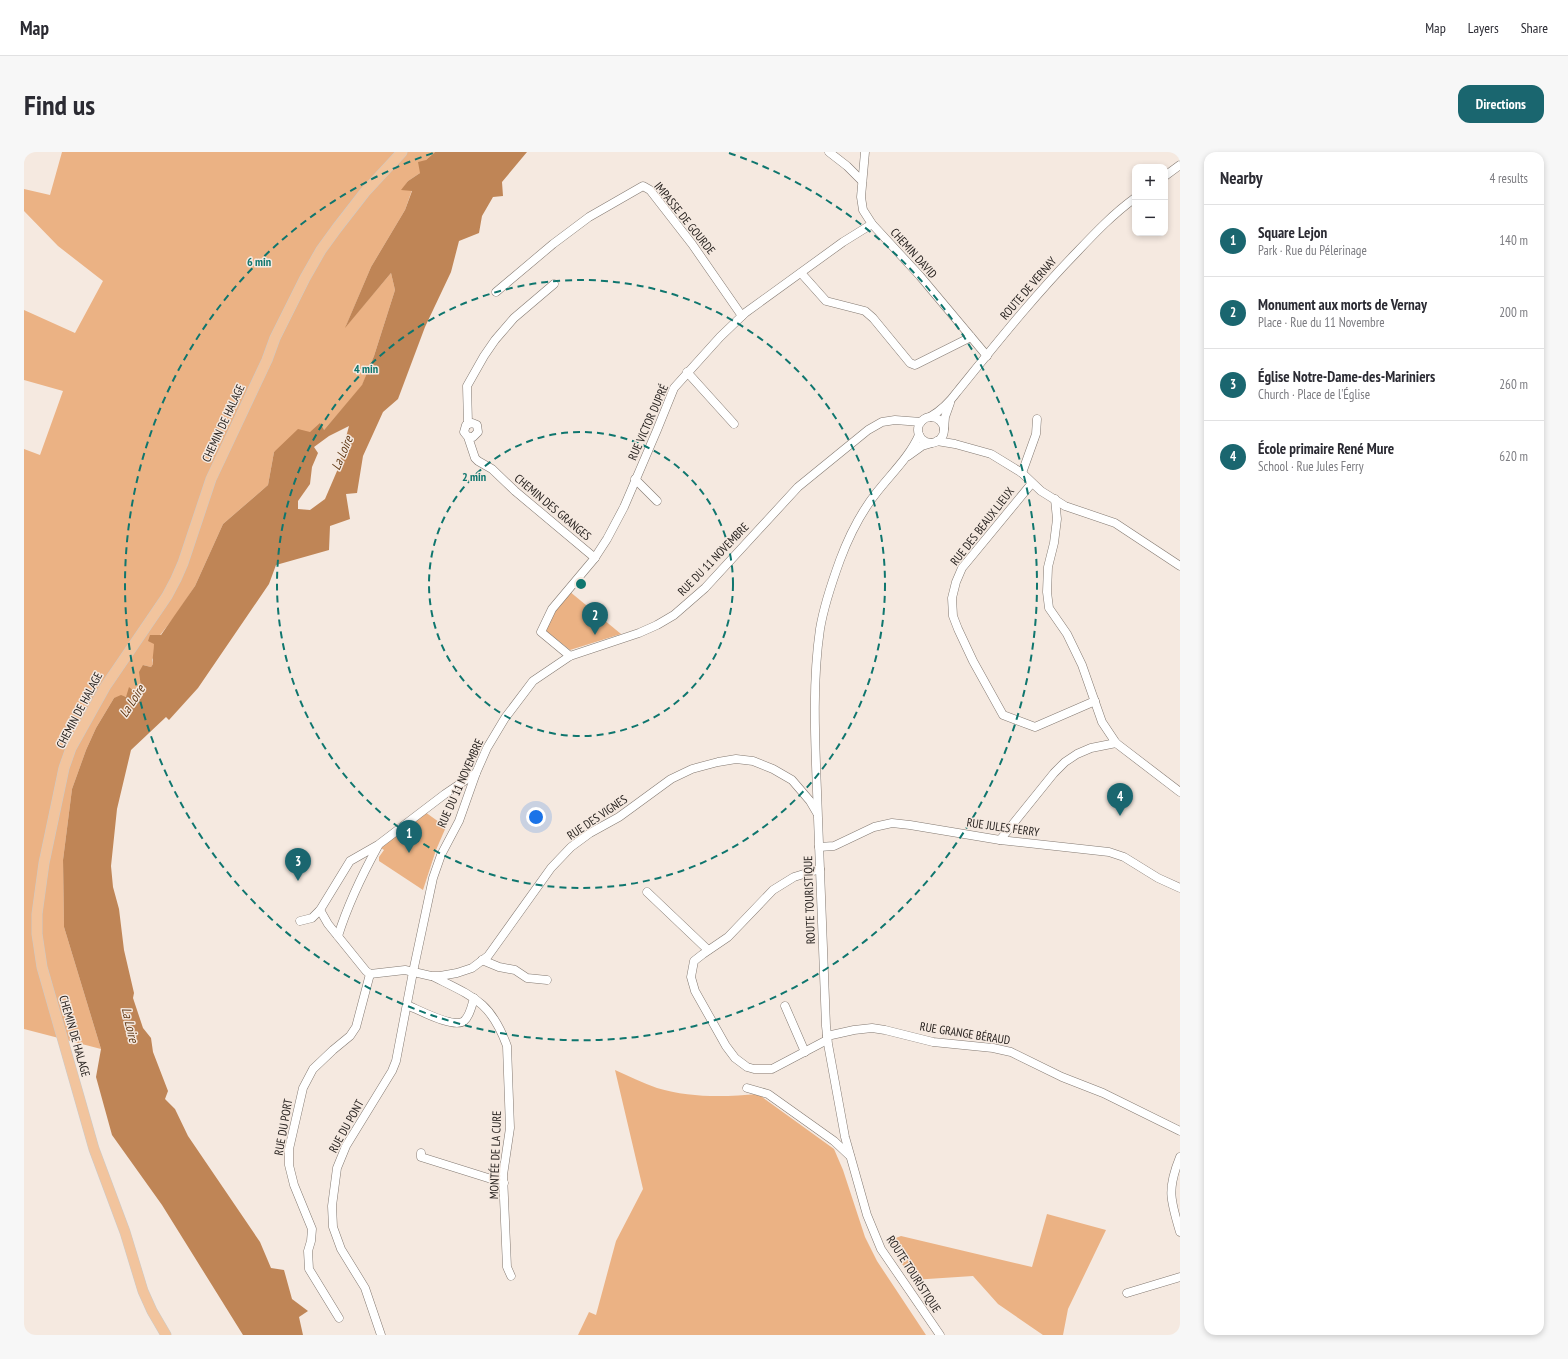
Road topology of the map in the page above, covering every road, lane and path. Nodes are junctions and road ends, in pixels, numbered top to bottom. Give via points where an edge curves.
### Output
1 (402, 152) edge
2 (829, 152) edge
3 (864, 152) edge
4 (1180, 165) edge
5 (1168, 174) edge
6 (862, 181) junction
7 (1132, 200) edge
8 (872, 224) junction
9 (801, 273) junction
10 (554, 284) dead end
11 (496, 292) dead end
12 (742, 316) junction
13 (971, 337) junction
14 (987, 356) junction
15 (688, 372) junction
16 (950, 403) junction
17 (930, 417) junction
18 (1036, 419) dead end
19 (895, 420) junction
20 (921, 422) junction
21 (468, 423) junction
22 (734, 424) dead end
23 (944, 431) junction
24 (919, 433) junction
25 (468, 437) junction
26 (935, 442) junction
27 (955, 444) junction
28 (903, 460) junction
29 (1022, 473) junction
30 (635, 479) junction
31 (1032, 483) junction
32 (1055, 500) junction
33 (657, 501) dead end
34 (595, 558) junction
35 (1180, 566) edge
36 (570, 656) junction
37 (1095, 701) junction
38 (1116, 743) junction
39 (476, 772) junction
40 (817, 784) junction
41 (797, 785) junction
42 (1180, 792) edge
43 (818, 815) junction
44 (1000, 840) junction
45 (378, 845) junction
46 (819, 847) junction
47 (820, 869) junction
48 (1180, 888) edge
49 (647, 892) dead end
50 (320, 910) junction
51 (300, 921) dead end
52 (338, 936) junction
53 (708, 950) junction
54 (482, 960) junction
55 (413, 972) junction
56 (370, 974) junction
57 (431, 976) junction
58 (547, 980) dead end
59 (474, 998) junction
60 (407, 1006) junction
61 (785, 1006) dead end
62 (827, 1038) junction
63 (805, 1052) junction
64 (747, 1088) dead end
65 (1180, 1131) edge
66 (420, 1153) dead end
67 (850, 1156) junction
68 (1180, 1157) edge
69 (504, 1183) junction
70 (1180, 1232) edge
71 (511, 1276) dead end
72 (1180, 1277) edge
73 (1127, 1294) dead end
74 (339, 1318) dead end
75 (166, 1335) edge
76 (381, 1335) edge
77 (940, 1335) edge

1 - 75 main road, CHEMIN DE HALAGE via 365,192 337,228 305,278 211,479 176,579 105,687 71,748 64,768 44,863 36,914 36,934 42,967 94,1150 125,1232 143,1291
2 - 6 street
3 - 6 street, CHEMIN DAVID
4 - 5 street
6 - 8 street, CHEMIN DAVID via 862,210
7 - 14 street, ROUTE DE VERNAY via 1098,230 1056,273
8 - 9 street, RUE VICTOR DUPRÉ
8 - 13 street, CHEMIN DAVID
9 - 12 street, RUE VICTOR DUPRÉ
9 - 13 street via 826,301 865,311 910,363 915,365
10 - 21 street via 514,318 484,356 467,386
11 - 12 street, IMPASSE DE GOURDE via 589,217 643,186 652,193 692,244
12 - 15 street, RUE VICTOR DUPRÉ
13 - 14 street, CHEMIN DAVID
14 - 16 street, ROUTE DE VERNAY
15 - 22 street
15 - 30 street, RUE VICTOR DUPRÉ via 674,388
16 - 17 street, ROUTE DE VERNAY
16 - 23 street, ROUTE DE VERNAY
17 - 20 street
17 - 23 street via 941,422
18 - 29 street via 1036,434
19 - 20 street, RUE DU 11 NOVEMBRE
19 - 24 street
19 - 36 street, RUE DU 11 NOVEMBRE via 882,422 868,430 798,487 705,588 674,615 639,633
20 - 24 street
21 - 25 street via 464,427 464,432
21 - 25 street via 475,424 478,430 476,436
23 - 26 street via 941,438
23 - 27 street
24 - 26 street via 924,441
24 - 28 street, ROUTE TOURISTIQUE
25 - 34 street, CHEMIN DES GRANGES via 478,461 492,469
26 - 27 street
26 - 28 street, ROUTE TOURISTIQUE via 922,446
27 - 29 street via 991,454
28 - 40 street, ROUTE TOURISTIQUE via 876,493 856,525 840,559 828,597 820,628 816,678
29 - 31 street
30 - 33 street
30 - 34 street, RUE VICTOR DUPRÉ via 607,540
31 - 32 street
31 - 37 street, RUE DES BEAUX LIEUX via 962,568 952,598 953,616 973,661 1003,715 1035,727
32 - 35 street via 1065,506 1115,523
32 - 37 street via 1057,519 1048,567 1049,608 1067,634
34 - 36 street, RUE VICTOR DUPRÉ via 552,609 541,632
36 - 39 street, RUE DU 11 NOVEMBRE via 532,681 505,718
37 - 38 street via 1102,722
38 - 42 street
38 - 44 street via 1091,748 1065,762
39 - 45 street
39 - 55 street, RUE DU 11 NOVEMBRE via 459,821 440,855
40 - 41 street via 812,788
40 - 43 street, ROUTE TOURISTIQUE
41 - 43 street, RUE DES VIGNES
41 - 54 street, RUE DES VIGNES via 773,769 753,761 736,759 692,769 672,779 571,847 551,868 510,927
43 - 46 street, ROUTE TOURISTIQUE
44 - 46 street, RUE JULES FERRY via 892,824 874,827 834,846
44 - 48 street, RUE JULES FERRY via 1109,852 1124,857
45 - 50 street via 350,861
45 - 52 street via 344,914
46 - 47 street, ROUTE TOURISTIQUE
47 - 53 street, RUE GRANGE BÉRAUD via 794,877 773,890 728,937
47 - 62 street, ROUTE TOURISTIQUE
49 - 53 street
50 - 51 street via 312,918
50 - 52 street
52 - 56 street
53 - 63 street, RUE GRANGE BÉRAUD via 694,961 691,977 695,991 735,1058 754,1069 772,1069
54 - 57 street, RUE DES VIGNES via 472,968 457,974
54 - 58 street via 515,970 527,978
55 - 56 street, RUE DES VIGNES via 405,970
55 - 57 street, RUE DES VIGNES
55 - 60 street, RUE DU PONT
56 - 74 street, RUE DU PORT via 356,1027 350,1036 313,1069 303,1088 289,1149 289,1165 294,1185 312,1229 308,1251 309,1269
57 - 59 street, MONTÉE DE LA CURE
59 - 60 street via 468,1017 459,1024 449,1023
59 - 69 street, MONTÉE DE LA CURE via 490,1013 507,1046 510,1128
60 - 76 street, RUE DU PONT via 396,1061 346,1146 337,1168 332,1206 332,1227 341,1249 365,1288
61 - 63 street
62 - 63 street, RUE GRANGE BÉRAUD
62 - 65 street, RUE GRANGE BÉRAUD via 872,1028 933,1042 1011,1052
62 - 67 street, ROUTE TOURISTIQUE
64 - 67 street via 768,1094 834,1140
66 - 69 street via 421,1157
67 - 77 street, ROUTE TOURISTIQUE via 866,1215 881,1249
68 - 70 street via 1172,1178 1170,1198
69 - 71 street, MONTÉE DE LA CURE via 507,1267
72 - 73 street

